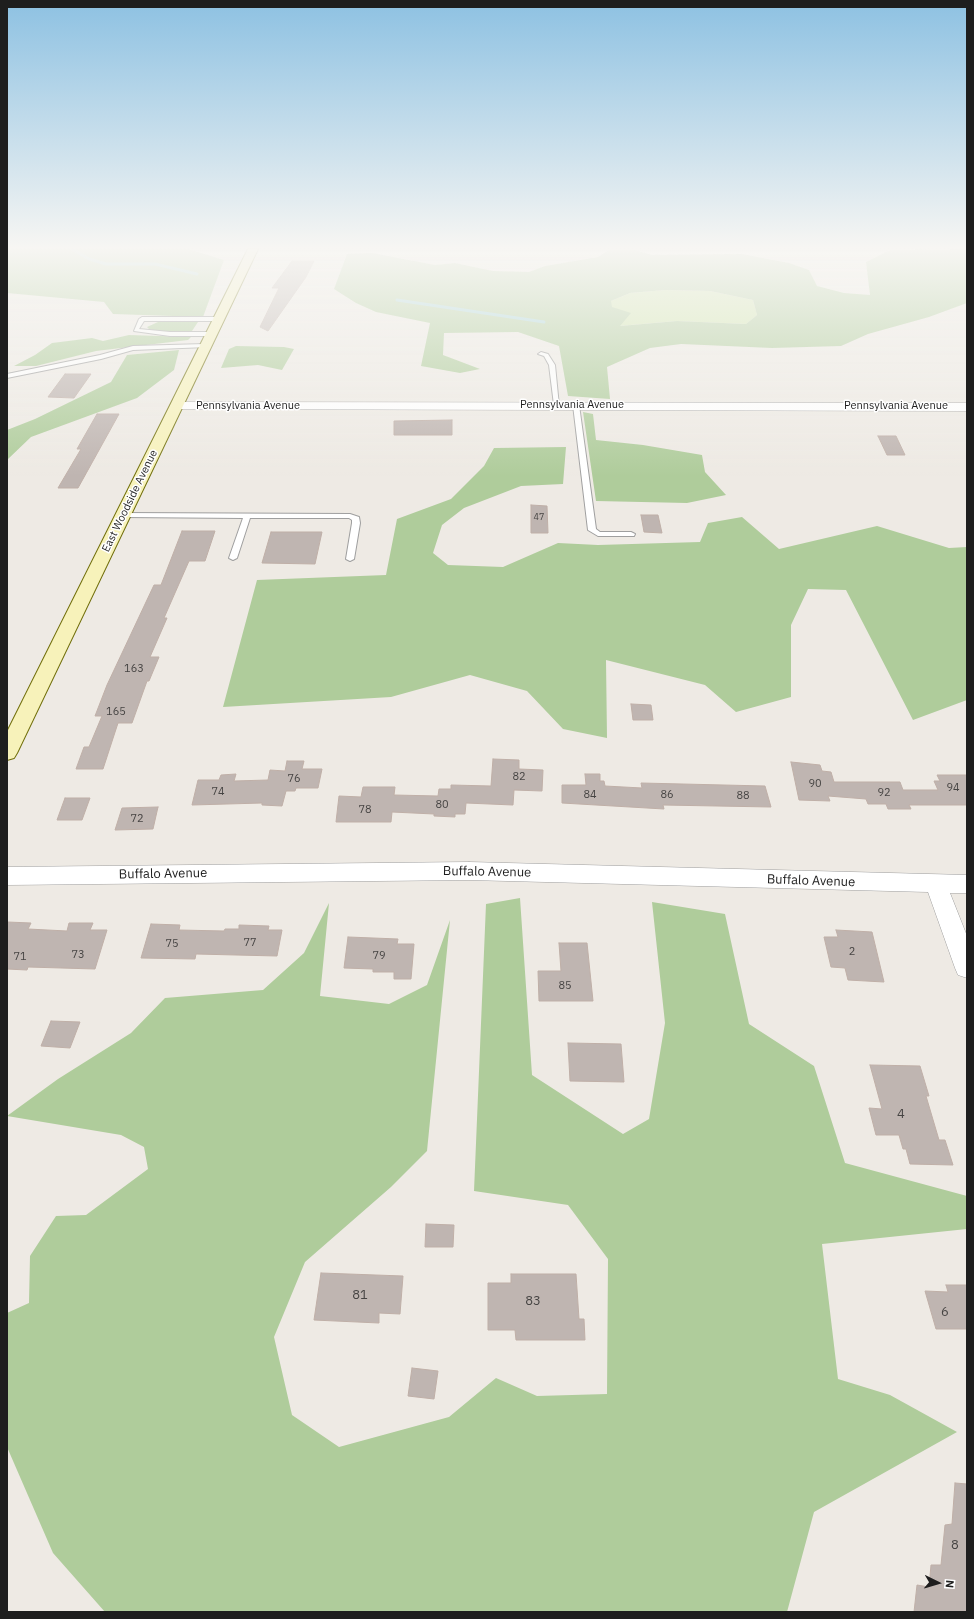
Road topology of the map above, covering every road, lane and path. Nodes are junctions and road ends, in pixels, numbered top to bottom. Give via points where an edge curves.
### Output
1 (139, 325) edge
2 (216, 325) edge
3 (211, 334) junction
4 (206, 346) junction
5 (541, 354) dead end
6 (7, 376) edge
7 (557, 405) junction
8 (576, 405) junction
9 (176, 406) junction
10 (967, 407) edge
11 (123, 515) junction
12 (247, 515) junction
13 (631, 534) dead end
14 (233, 558) dead end
15 (350, 559) dead end
16 (7, 753) edge
17 (7, 876) edge
18 (936, 884) junction
19 (967, 884) edge
20 (967, 968) edge

1 - 3 lane via 136,330 170,334
2 - 3 main road, East Woodside Avenue
3 - 4 main road, East Woodside Avenue
4 - 6 lane via 133,348
4 - 9 main road, East Woodside Avenue
5 - 7 lane via 546,355 552,365
7 - 8 street, Pennsylvania Avenue
7 - 9 street, Pennsylvania Avenue
8 - 10 street, Pennsylvania Avenue
8 - 13 lane via 592,530 598,534
9 - 11 main road, East Woodside Avenue
11 - 12 lane
11 - 16 main road, East Woodside Avenue
12 - 14 lane
12 - 15 lane via 353,517 356,523
17 - 18 street, Buffalo Avenue via 469,871
18 - 19 street, Buffalo Avenue
18 - 20 street

